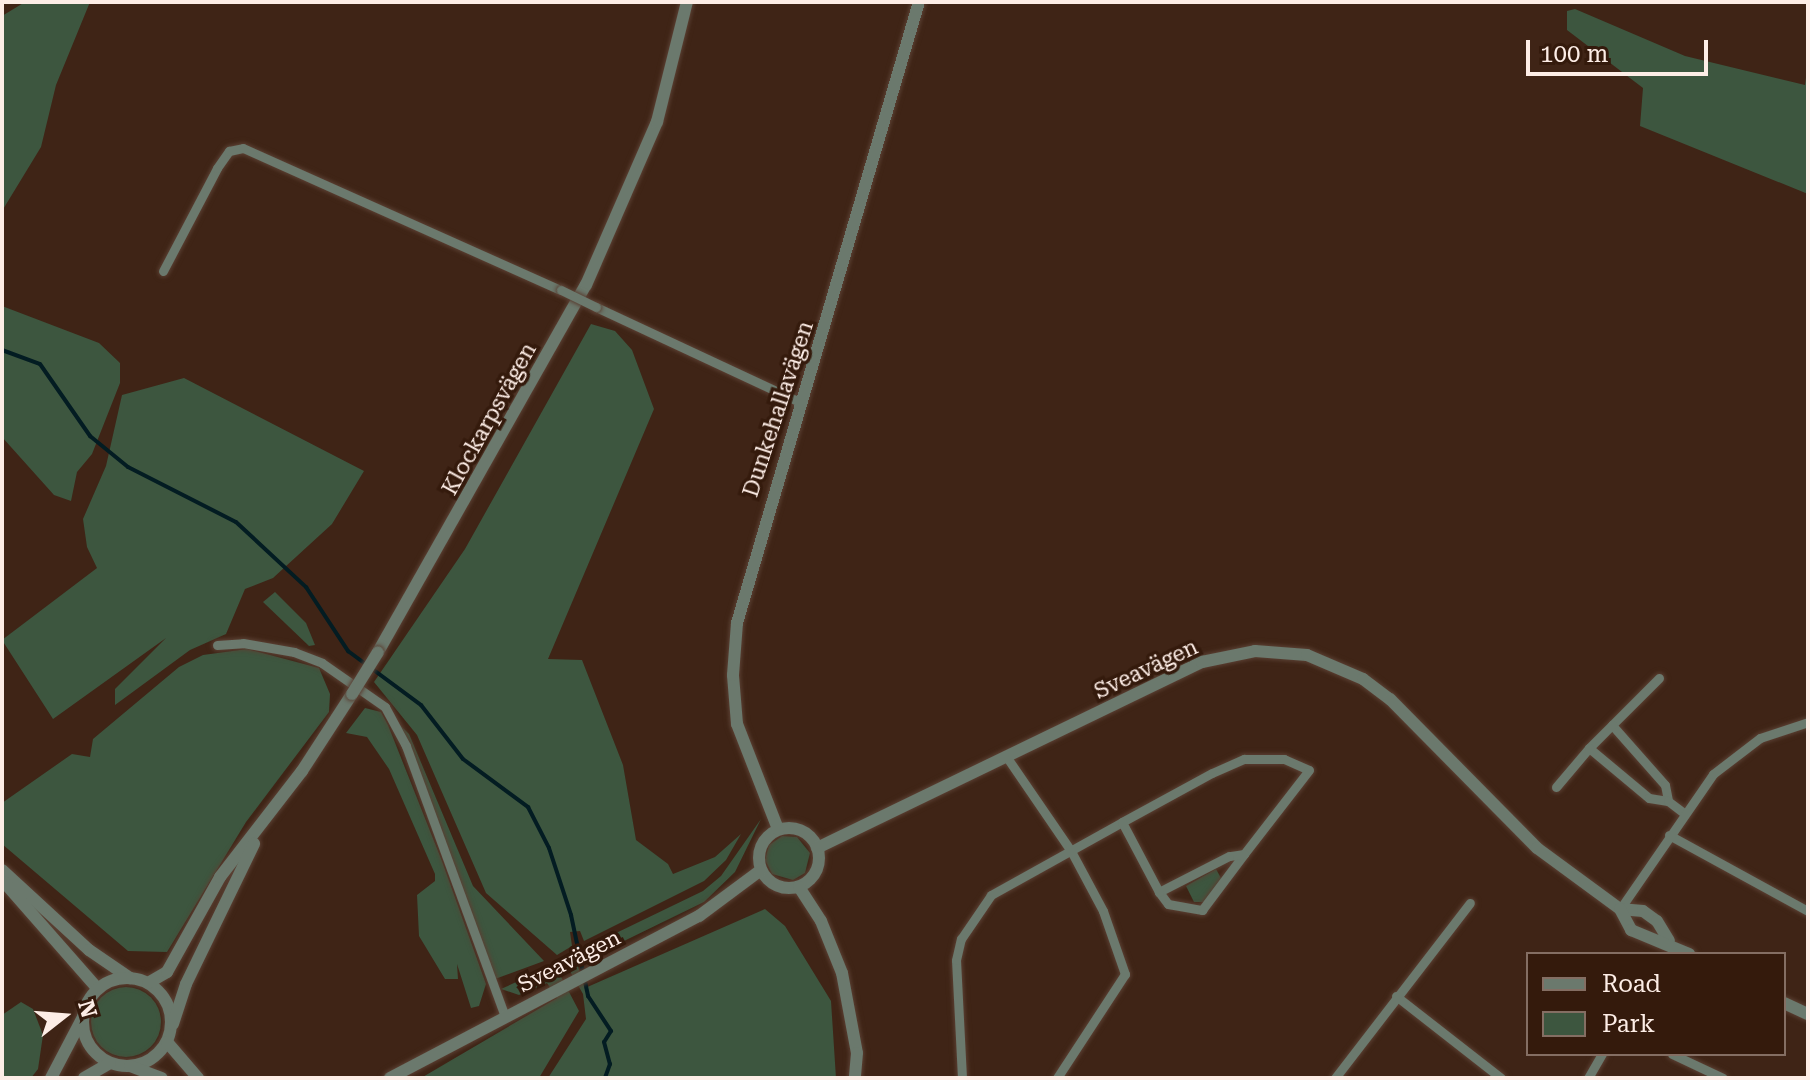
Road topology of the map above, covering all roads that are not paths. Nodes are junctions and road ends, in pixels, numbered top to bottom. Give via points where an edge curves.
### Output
1 (687, 2) edge
2 (919, 2) edge
3 (163, 271) dead end
4 (802, 403) junction
5 (217, 645) dead end
6 (1659, 678) dead end
7 (1808, 722) edge
8 (1612, 725) junction
9 (1589, 748) junction
10 (1008, 759) junction
11 (1556, 787) dead end
12 (1668, 801) junction
13 (1684, 813) junction
14 (1122, 822) junction
15 (262, 826) junction
16 (778, 829) junction
17 (1669, 835) junction
18 (817, 848) junction
19 (1071, 851) junction
20 (1244, 854) junction
21 (2, 870) edge
22 (761, 870) junction
23 (2, 879) edge
24 (799, 887) junction
25 (1159, 892) junction
26 (1470, 903) dead end
27 (1620, 909) junction
28 (1808, 911) edge
29 (1669, 941) junction
30 (1661, 952) edge
31 (1686, 952) edge
32 (130, 978) junction
33 (148, 983) junction
34 (98, 989) junction
35 (1396, 996) junction
36 (1786, 1004) edge
37 (84, 1014) junction
38 (1808, 1014) edge
39 (505, 1016) junction
40 (168, 1036) junction
41 (1601, 1056) edge
42 (1676, 1056) edge
43 (110, 1063) junction
44 (130, 1066) junction
45 (51, 1078) edge
46 (84, 1078) edge
47 (162, 1078) edge
48 (198, 1078) edge
49 (390, 1078) edge
50 (855, 1078) edge
51 (962, 1078) edge
52 (1057, 1078) edge
53 (1335, 1078) edge
54 (1501, 1078) edge
55 (1588, 1078) edge
56 (1723, 1078) edge

1 - 15 street, Klockarpsvägen, bridge via 678,56 657,122 586,285 378,652
2 - 4 street, Dunkehallavägen
3 - 4 street, bridge via 217,168 229,151 243,148
4 - 16 street, Dunkehallavägen via 755,550 737,623 733,675 737,724
5 - 39 street via 243,643 294,652 322,663 385,707 406,746
6 - 8 street
7 - 13 street via 1760,738 1734,756
8 - 9 street
8 - 12 street via 1665,785
9 - 11 street
9 - 12 street via 1649,798
10 - 18 street, Sveavägen
10 - 19 street
10 - 27 street, Sveavägen via 1202,662 1255,651 1307,655 1363,679 1390,699 1537,848
12 - 13 street
13 - 17 street
14 - 19 street
14 - 20 street via 1244,759 1284,759 1309,770
14 - 25 street
15 - 33 street via 220,877 167,972
15 - 40 street via 186,984
16 - 18 street via 800,830
16 - 22 street via 761,845
17 - 27 street
17 - 28 street
18 - 24 street via 817,868
19 - 51 street via 991,895 961,939 954,984
19 - 52 street via 1103,911 1125,974
20 - 25 street via 1229,856
20 - 25 street via 1202,910 1168,904
21 - 32 street via 89,950
22 - 24 street via 778,886
22 - 39 street, Sveavägen via 699,916
23 - 34 street
24 - 50 street via 821,921 842,973 857,1053
26 - 35 street
27 - 29 street, Sveavägen via 1643,911 1657,921
27 - 29 street, Sveavägen via 1631,930 1654,942
29 - 30 street
29 - 31 street, Sveavägen
32 - 33 street
32 - 34 street
33 - 40 street via 166,1001
34 - 37 street
35 - 53 street
35 - 54 street
36 - 38 street
37 - 43 street via 89,1043
37 - 45 street
39 - 49 street, Sveavägen
40 - 44 street via 152,1059
40 - 48 street
41 - 55 street
42 - 56 street
43 - 44 street
43 - 46 street
44 - 47 street

